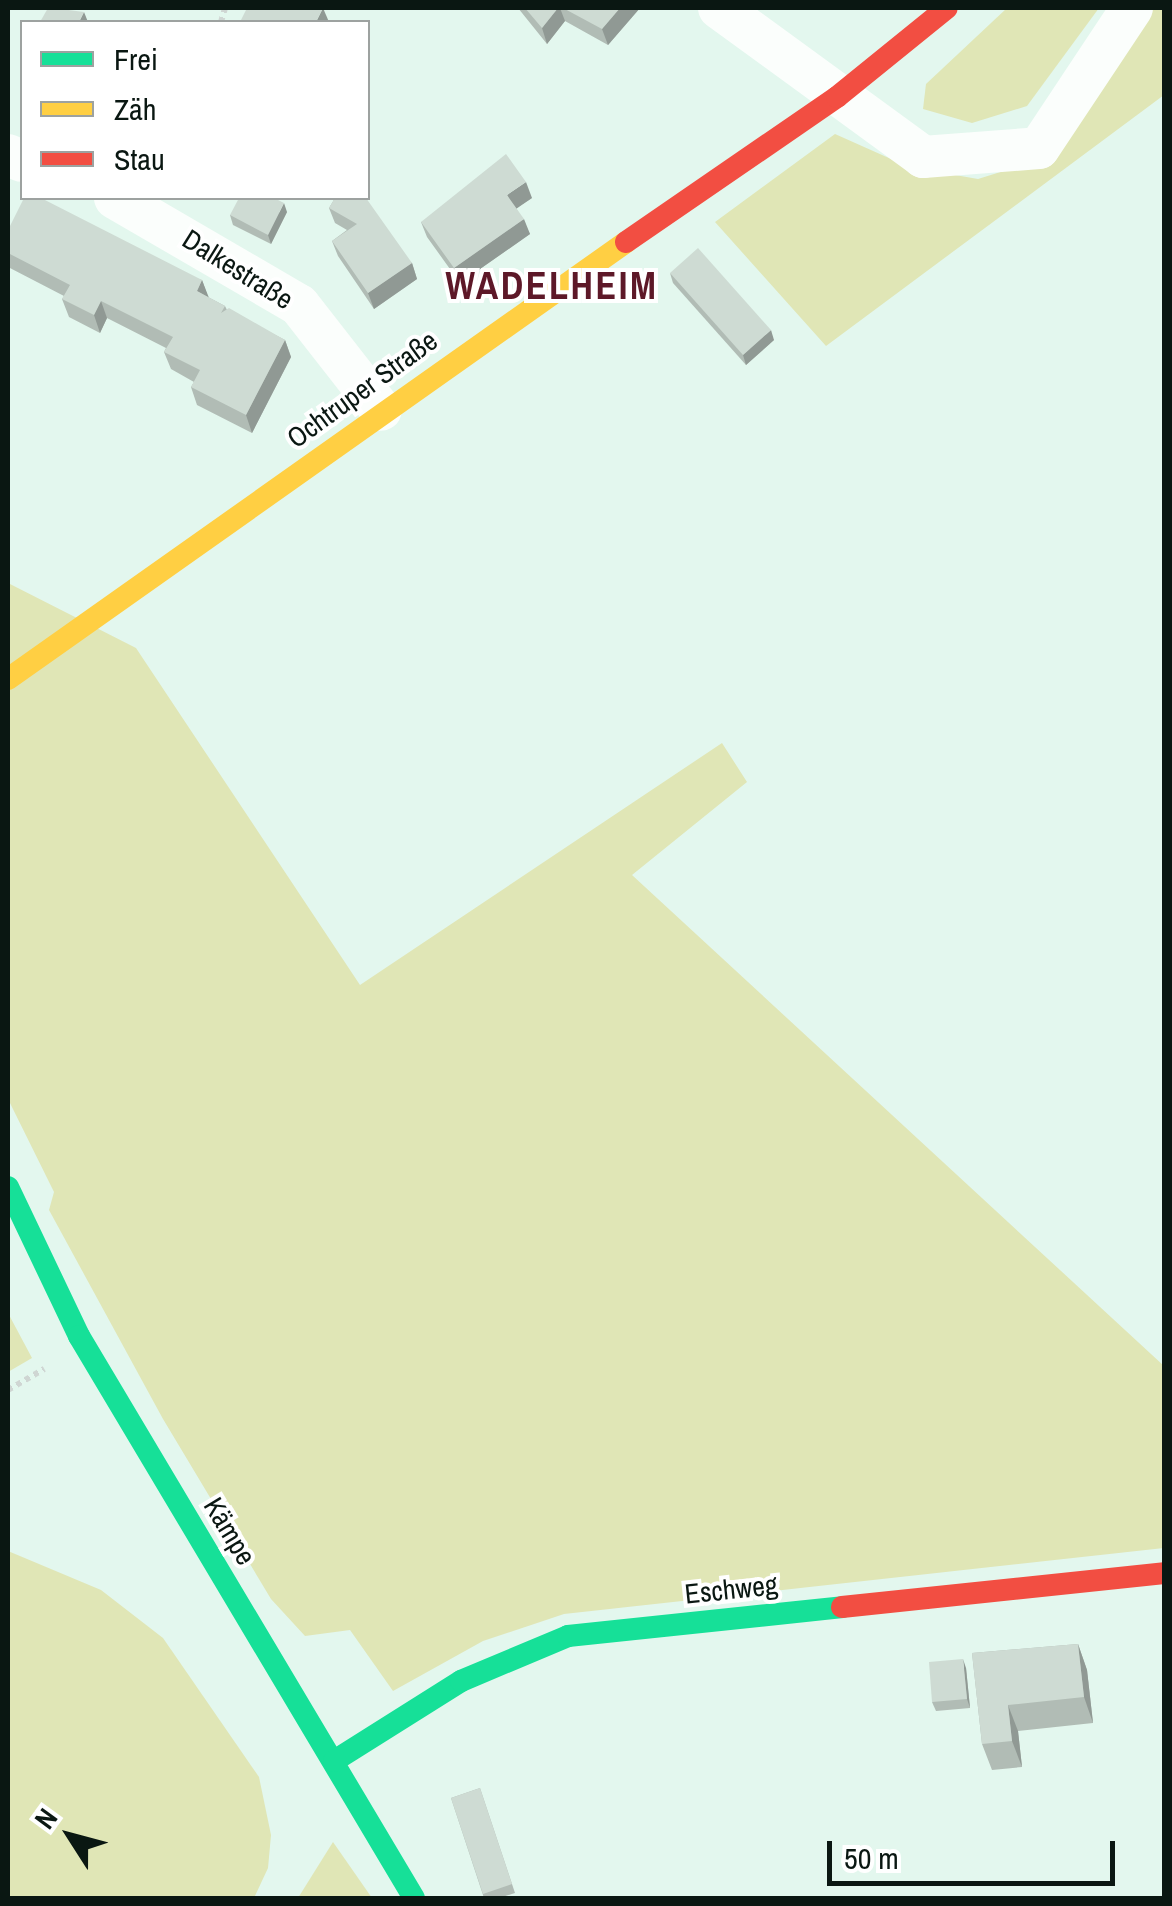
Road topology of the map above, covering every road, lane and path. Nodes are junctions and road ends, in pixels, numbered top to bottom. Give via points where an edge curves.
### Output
1 (719, 8) edge
2 (947, 8) edge
3 (1132, 8) edge
4 (836, 97) junction
5 (118, 200) edge
6 (381, 410) junction
7 (8, 680) edge
8 (8, 1187) edge
9 (1164, 1572) edge
10 (334, 1761) junction
11 (414, 1898) edge

1 - 4 street
2 - 4 street, Ochtruper Straße
3 - 4 street via 1038,148 923,157
4 - 6 street, Ochtruper Straße
5 - 6 street, Dalkestraße via 299,305
6 - 7 street, Ochtruper Straße
8 - 10 street, Kämpe via 79,1336
9 - 10 street, Eschweg via 568,1636 461,1681
10 - 11 street, Kämpe

